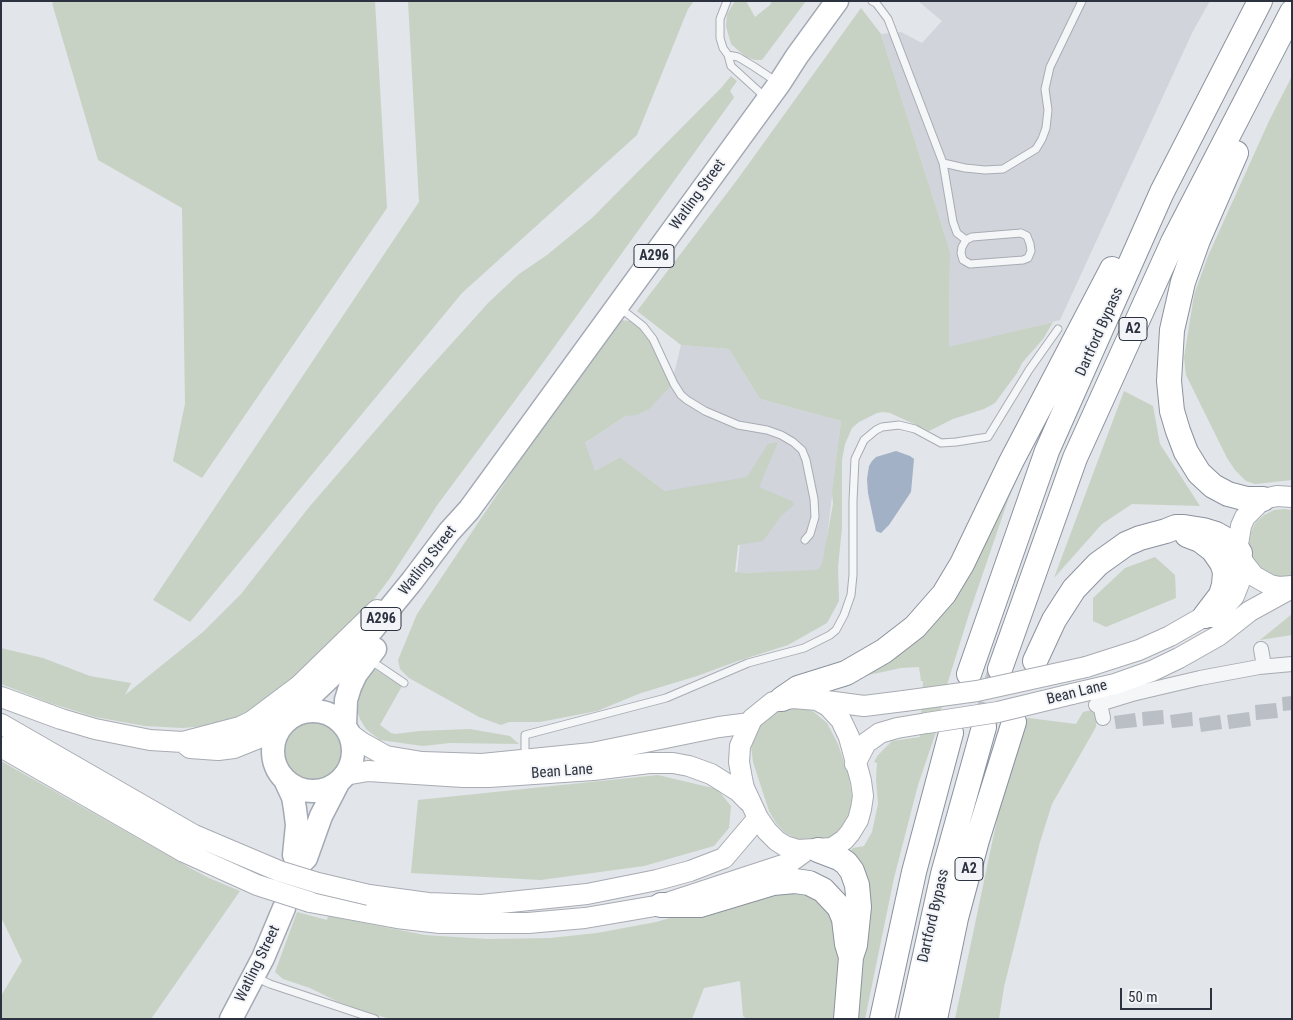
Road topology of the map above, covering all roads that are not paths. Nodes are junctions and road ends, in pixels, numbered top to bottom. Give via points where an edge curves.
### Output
1 (727, 1) edge
2 (837, 1) edge
3 (872, 1) edge
4 (1082, 1) edge
5 (1260, 1) edge
6 (1292, 12) edge
7 (1292, 34) edge
8 (728, 56) junction
9 (773, 92) junction
10 (943, 163) junction
11 (1162, 192) junction
12 (966, 240) junction
13 (617, 306) junction
14 (1058, 329) dead end
15 (1292, 496) edge
16 (1263, 499) junction
17 (469, 510) junction
18 (1166, 531) junction
19 (805, 540) dead end
20 (1241, 557) junction
21 (1292, 587) edge
22 (1205, 616) junction
23 (1261, 649) dead end
24 (368, 658) junction
25 (1035, 661) dead end
26 (1292, 664) edge
27 (1264, 666) junction
28 (1000, 669) tunnel mouth
29 (969, 674) dead end
30 (404, 683) dead end
31 (1, 697) edge
32 (782, 699) junction
33 (817, 700) junction
34 (1103, 718) dead end
35 (284, 722) junction
36 (1014, 722) dead end
37 (750, 723) junction
38 (1, 724) edge
39 (984, 727) tunnel mouth
40 (347, 730) junction
41 (951, 733) dead end
42 (183, 742) junction
43 (1, 747) edge
44 (527, 760) junction
45 (855, 764) junction
46 (341, 779) junction
47 (286, 782) junction
48 (758, 818) junction
49 (189, 844) junction
50 (813, 850) junction
51 (368, 904) junction
52 (661, 905) junction
53 (284, 908) dead end
54 (851, 957) junction
55 (254, 976) junction
56 (230, 1019) edge
57 (375, 1019) edge
58 (846, 1019) edge
59 (882, 1019) edge
60 (911, 1019) edge
61 (935, 1019) edge

1 - 8 lane via 721,14 720,30
2 - 9 main road, Watling Street / A296
3 - 10 lane via 888,19
4 - 10 lane via 1050,67 1045,89 1046,128 1036,149 1003,169 985,170
5 - 11 highway, Dartford Bypass / A2
6 - 28 highway, Dartford Bypass / A2 via 1173,242 1075,458
7 - 16 highway via 1230,164 1195,247 1178,301 1169,357 1172,411 1182,444 1193,464 1219,490 1244,498
8 - 9 lane via 730,66
8 - 9 lane via 738,57 756,67
9 - 13 main road, Watling Street / A296
10 - 12 lane via 953,222 957,233
11 - 29 highway, Dartford Bypass / A2 via 1047,451
11 - 32 highway via 1115,262 944,594 915,626 884,651 846,673 798,688
12 - 12 lane via 961,253 963,260 970,264 1023,260 1028,258 1030,251 1027,236 1021,233
13 - 17 main road, Watling Street / A296
13 - 19 lane via 651,336 684,398 738,425 782,435 802,450 815,517
14 - 44 lane via 988,437 941,443 915,429 899,425 882,427 864,440 855,459 852,589 844,616 830,635 804,648 745,664 666,698 525,735
15 - 16 main road
16 - 20 main road, Bean Lane via 1241,526 1238,544
17 - 24 main road, Watling Street / A296 via 462,525
17 - 35 main road, Watling Street / A296 via 345,663
17 - 42 main road via 448,524 388,599 300,685 240,727
18 - 20 highway via 1176,526 1216,534 1230,542
18 - 22 highway via 1202,541 1222,562 1225,576 1223,592
18 - 25 highway via 1126,544 1088,573 1061,608
20 - 21 main road via 1254,576 1262,581 1279,587
20 - 22 main road, Bean Lane via 1244,569 1234,596 1216,614
21 - 45 main road, Bean Lane, bridge via 1250,611 1218,636 1152,671 1116,684 998,712 890,729 866,743
22 - 33 main road, Bean Lane, bridge via 1139,650 1086,667 977,691 864,706
23 - 27 street
24 - 30 lane
24 - 40 main road, Watling Street / A296 via 348,691
26 - 27 street, Bean Lane
27 - 34 street, Bean Lane via 1200,678 1098,704
31 - 42 main road via 95,729 150,740
32 - 33 main road
32 - 37 main road via 766,706
33 - 45 main road via 831,708 844,725
35 - 40 main road via 313,709 331,714
35 - 42 main road via 259,738 234,748 190,748
35 - 47 main road via 272,745 272,759
36 - 61 highway, A2 via 956,918
37 - 44 main road, Bean Lane via 592,753
37 - 48 main road via 740,746 740,771
38 - 49 main road
39 - 60 highway, Dartford Bypass / A2 via 942,874
40 - 44 main road, Bean Lane via 386,756 422,762 482,764
40 - 46 main road via 353,755
41 - 59 highway, Dartford Bypass via 914,872
43 - 49 main road
45 - 50 main road via 862,796 858,820 840,843 832,848
46 - 47 main road via 326,790 312,792
46 - 47 main road via 324,809 306,858 299,864 294,855 295,809
46 - 48 main road, Bean Lane via 368,771 463,778 673,763 706,772 732,787 746,798
48 - 50 main road via 782,844 792,849
48 - 51 main road via 724,858 658,880 596,892 481,904
49 - 51 main road, bridge via 318,883
50 - 52 main road via 789,863
50 - 54 highway via 844,861 856,878 859,907
51 - 52 main road via 440,923 528,923 585,918
52 - 54 highway via 700,905 773,883 795,880 809,883 826,892 840,907
53 - 55 main road, Watling Street
54 - 58 highway
55 - 56 main road, Watling Street
55 - 57 lane

